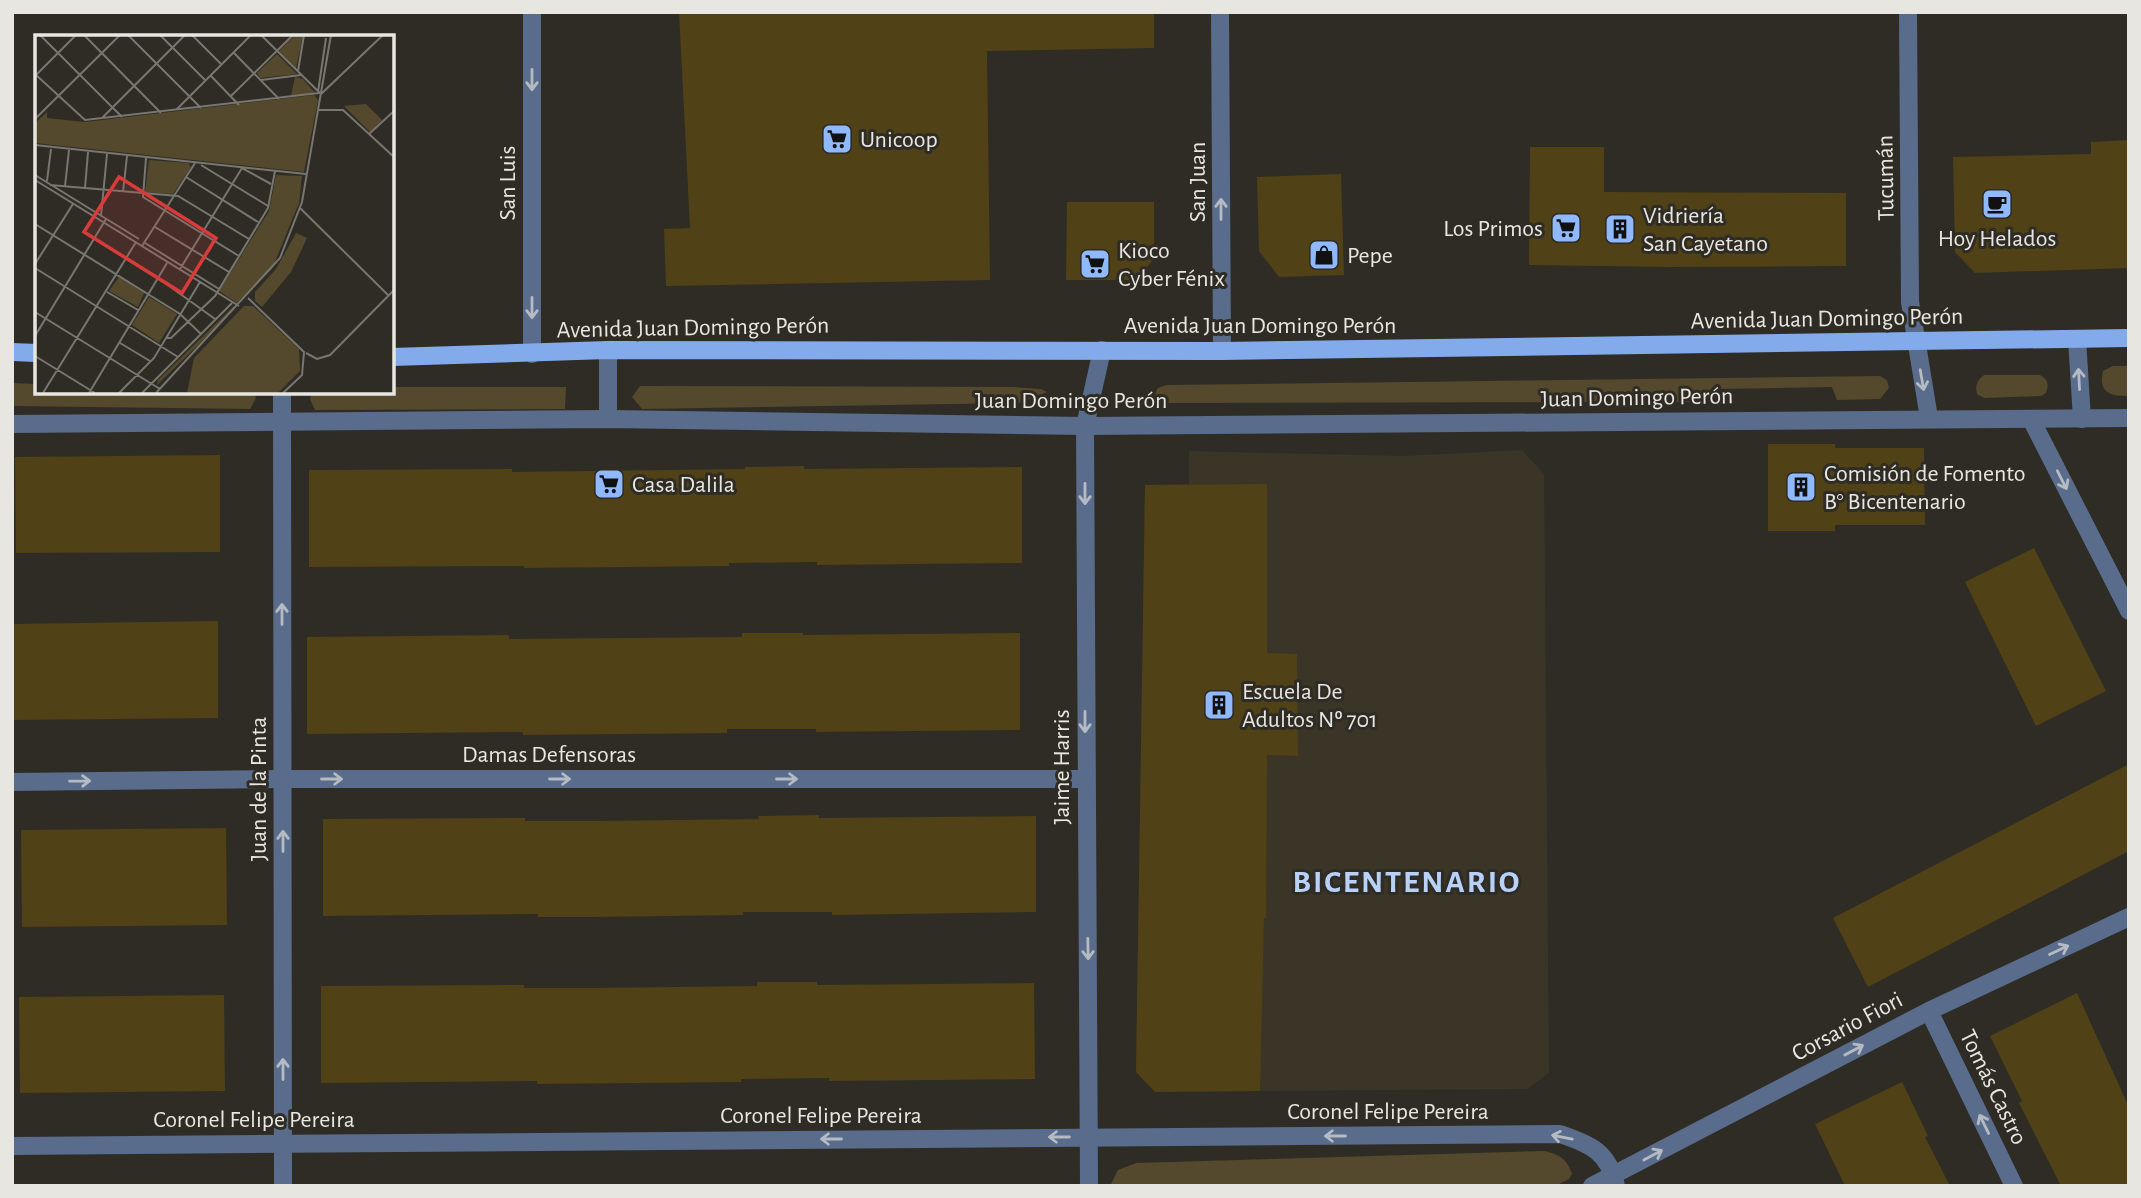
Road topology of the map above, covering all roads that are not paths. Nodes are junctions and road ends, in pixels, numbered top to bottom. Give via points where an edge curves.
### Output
1 (532, 12) edge
2 (1220, 12) edge
3 (1908, 12) edge
4 (2129, 338) edge
5 (2077, 339) junction
6 (1915, 342) junction
7 (608, 350) junction
8 (1102, 350) junction
9 (1222, 351) junction
10 (12, 352) edge
11 (35, 352) edge
12 (531, 354) junction
13 (394, 357) edge
14 (282, 394) edge
15 (1929, 418) junction
16 (2129, 418) edge
17 (608, 419) junction
18 (2031, 419) junction
19 (2082, 419) junction
20 (282, 423) junction
21 (12, 424) edge
22 (1084, 426) junction
23 (2129, 611) edge
24 (283, 779) junction
25 (1086, 779) junction
26 (12, 782) edge
27 (2129, 917) edge
28 (1929, 1010) junction
29 (1090, 1137) junction
30 (283, 1143) junction
31 (12, 1146) edge
32 (1615, 1181) edge
33 (283, 1186) edge
34 (1089, 1186) edge
35 (1592, 1186) edge
36 (2014, 1186) edge

1 -> 12 street, San Luis
9 -> 2 street, San Juan
3 - 6 street, Tucumán via 1910,302
4 - 5 main road, Avenida Juan Domingo Perón
5 - 6 main road, Avenida Juan Domingo Perón
19 -> 5 street
6 - 9 main road, Avenida Juan Domingo Perón
6 -> 15 street, Tucumán
7 - 8 main road, Avenida Juan Domingo Perón
7 - 12 main road, Avenida Juan Domingo Perón
7 - 17 street
8 - 9 main road, Avenida Juan Domingo Perón
8 - 22 street, Jaime Harris
10 - 11 main road
12 - 13 main road, Avenida Juan Domingo Perón
14 - 20 street, Juan de la Pinta
15 - 18 street, Juan Domingo Perón
15 - 22 street, Juan Domingo Perón
16 - 19 street, Juan Domingo Perón
17 - 20 street, Juan Domingo Perón
17 - 22 street, Juan Domingo Perón
18 - 19 street, Juan Domingo Perón
18 -> 23 street
20 - 21 street, Juan Domingo Perón
24 -> 20 street, Juan de la Pinta
22 -> 25 street, Jaime Harris
24 -> 25 street, Damas Defensoras
26 -> 24 street, Damas Defensoras
30 -> 24 street, Juan de la Pinta
25 -> 29 street, Jaime Harris
28 -> 27 street, Corsario Fiori
32 -> 28 street, Corsario Fiori
36 -> 28 street, Tomás Castro
29 -> 30 street, Coronel Felipe Pereira
32 -> 29 street, Coronel Felipe Pereira via 1604,1159 1589,1144 1560,1135
29 - 34 street, Jaime Harris
30 - 31 street, Coronel Felipe Pereira
30 - 33 street, Juan de la Pinta
32 - 35 street, Corsario Fiori

